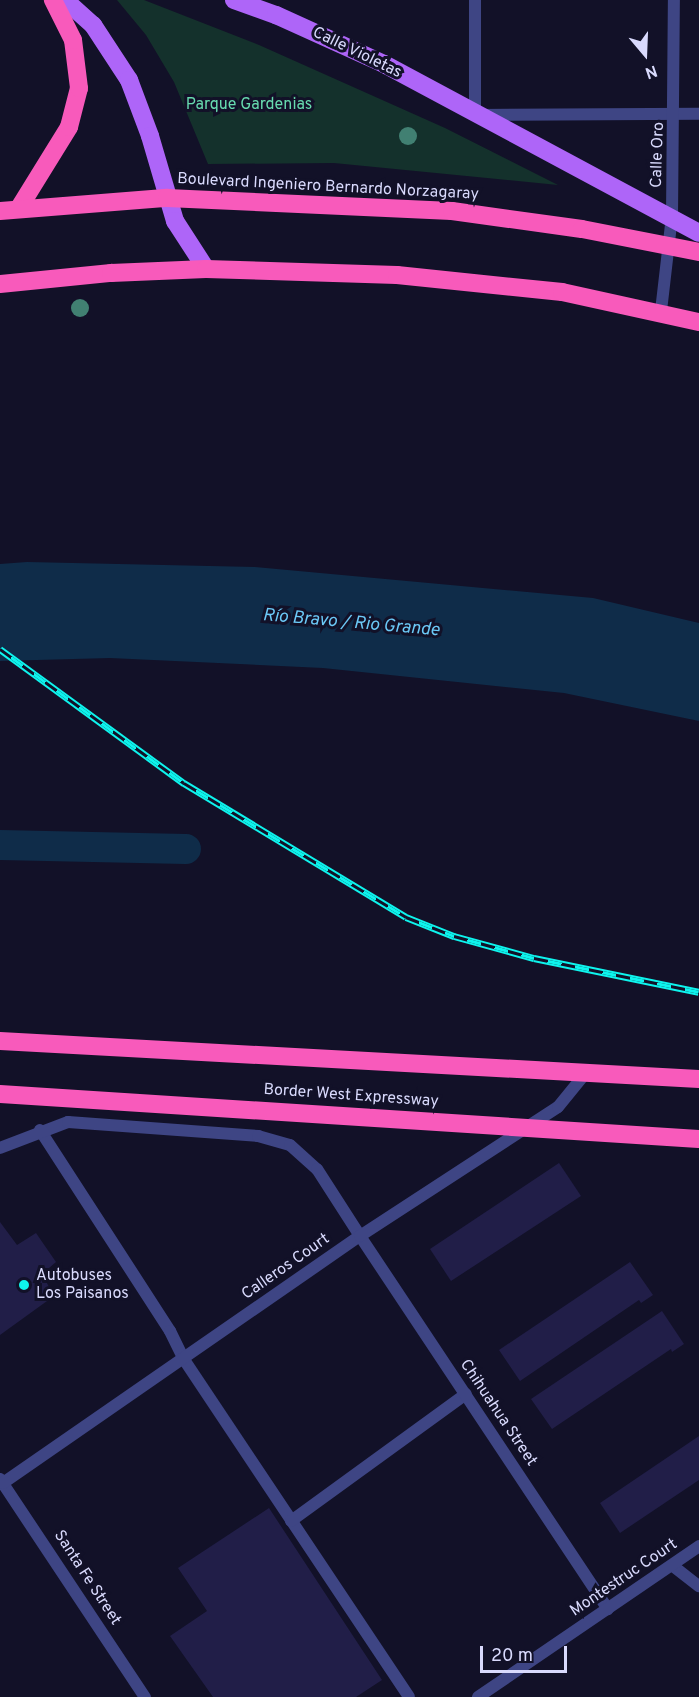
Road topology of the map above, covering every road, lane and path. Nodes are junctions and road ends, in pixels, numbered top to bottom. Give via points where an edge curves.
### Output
1 (53, 0) edge
2 (65, 0) edge
3 (234, 0) edge
4 (475, 0) edge
5 (674, 0) edge
6 (276, 7) edge
7 (676, 114) junction
8 (699, 114) edge
9 (475, 115) junction
10 (167, 198) junction
11 (19, 208) junction
12 (0, 211) edge
13 (672, 216) junction
14 (699, 233) edge
15 (669, 245) junction
16 (699, 252) edge
17 (206, 269) junction
18 (0, 284) edge
19 (661, 311) junction
20 (699, 322) edge
21 (0, 1041) edge
22 (584, 1075) dead end
23 (699, 1079) edge
24 (0, 1094) edge
25 (40, 1130) junction
26 (699, 1139) edge
27 (0, 1148) edge
28 (360, 1236) junction
29 (183, 1358) junction
30 (466, 1394) junction
31 (1, 1481) edge
32 (291, 1521) junction
33 (699, 1546) edge
34 (673, 1566) junction
35 (699, 1586) edge
36 (608, 1609) junction
37 (145, 1697) edge
38 (409, 1697) edge
39 (478, 1697) edge

1 - 11 highway via 73,40 79,88 69,127
2 - 10 main road via 93,26 129,81
3 - 6 main road, Calle Violetas
4 - 9 street
5 - 7 street, Calle Oro
6 - 9 main road, Calle Violetas
7 - 8 street, Calle Violetas
7 - 9 street, Calle Violetas
7 - 13 street, Calle Oro
9 - 13 main road, Calle Violetas
10 - 11 highway, Boulevard Ingeniero Bernardo Norzagaray
10 - 15 highway, Boulevard Ingeniero Bernardo Norzagaray via 453,211
10 - 17 main road via 184,241
11 - 12 highway, Boulevard Ingeniero Bernardo Norzagaray
13 - 14 main road, Calle Violetas
13 - 15 street, Calle Oro
15 - 16 highway, Boulevard Ingeniero Bernardo Norzagaray
15 - 19 street, Calle Oro
17 - 18 highway
17 - 19 highway via 397,275 562,292
19 - 20 highway
21 - 23 highway
22 - 28 street, Calleros Court via 558,1107
24 - 26 highway, Border West Expressway
25 - 27 street, Chihuahua Street
25 - 28 street, Chihuahua Street via 68,1122 258,1136 290,1145 317,1169
25 - 29 street via 170,1331
28 - 29 street, Calleros Court
28 - 30 street, Chihuahua Street
29 - 31 street, Calleros Court
29 - 32 street
30 - 32 street
30 - 36 street, Chihuahua Street
31 - 37 street, Santa Fe Street
32 - 38 street
33 - 34 street, Montestruc Court
34 - 35 street
34 - 36 street, Montestruc Court
36 - 39 street, Montestruc Court

